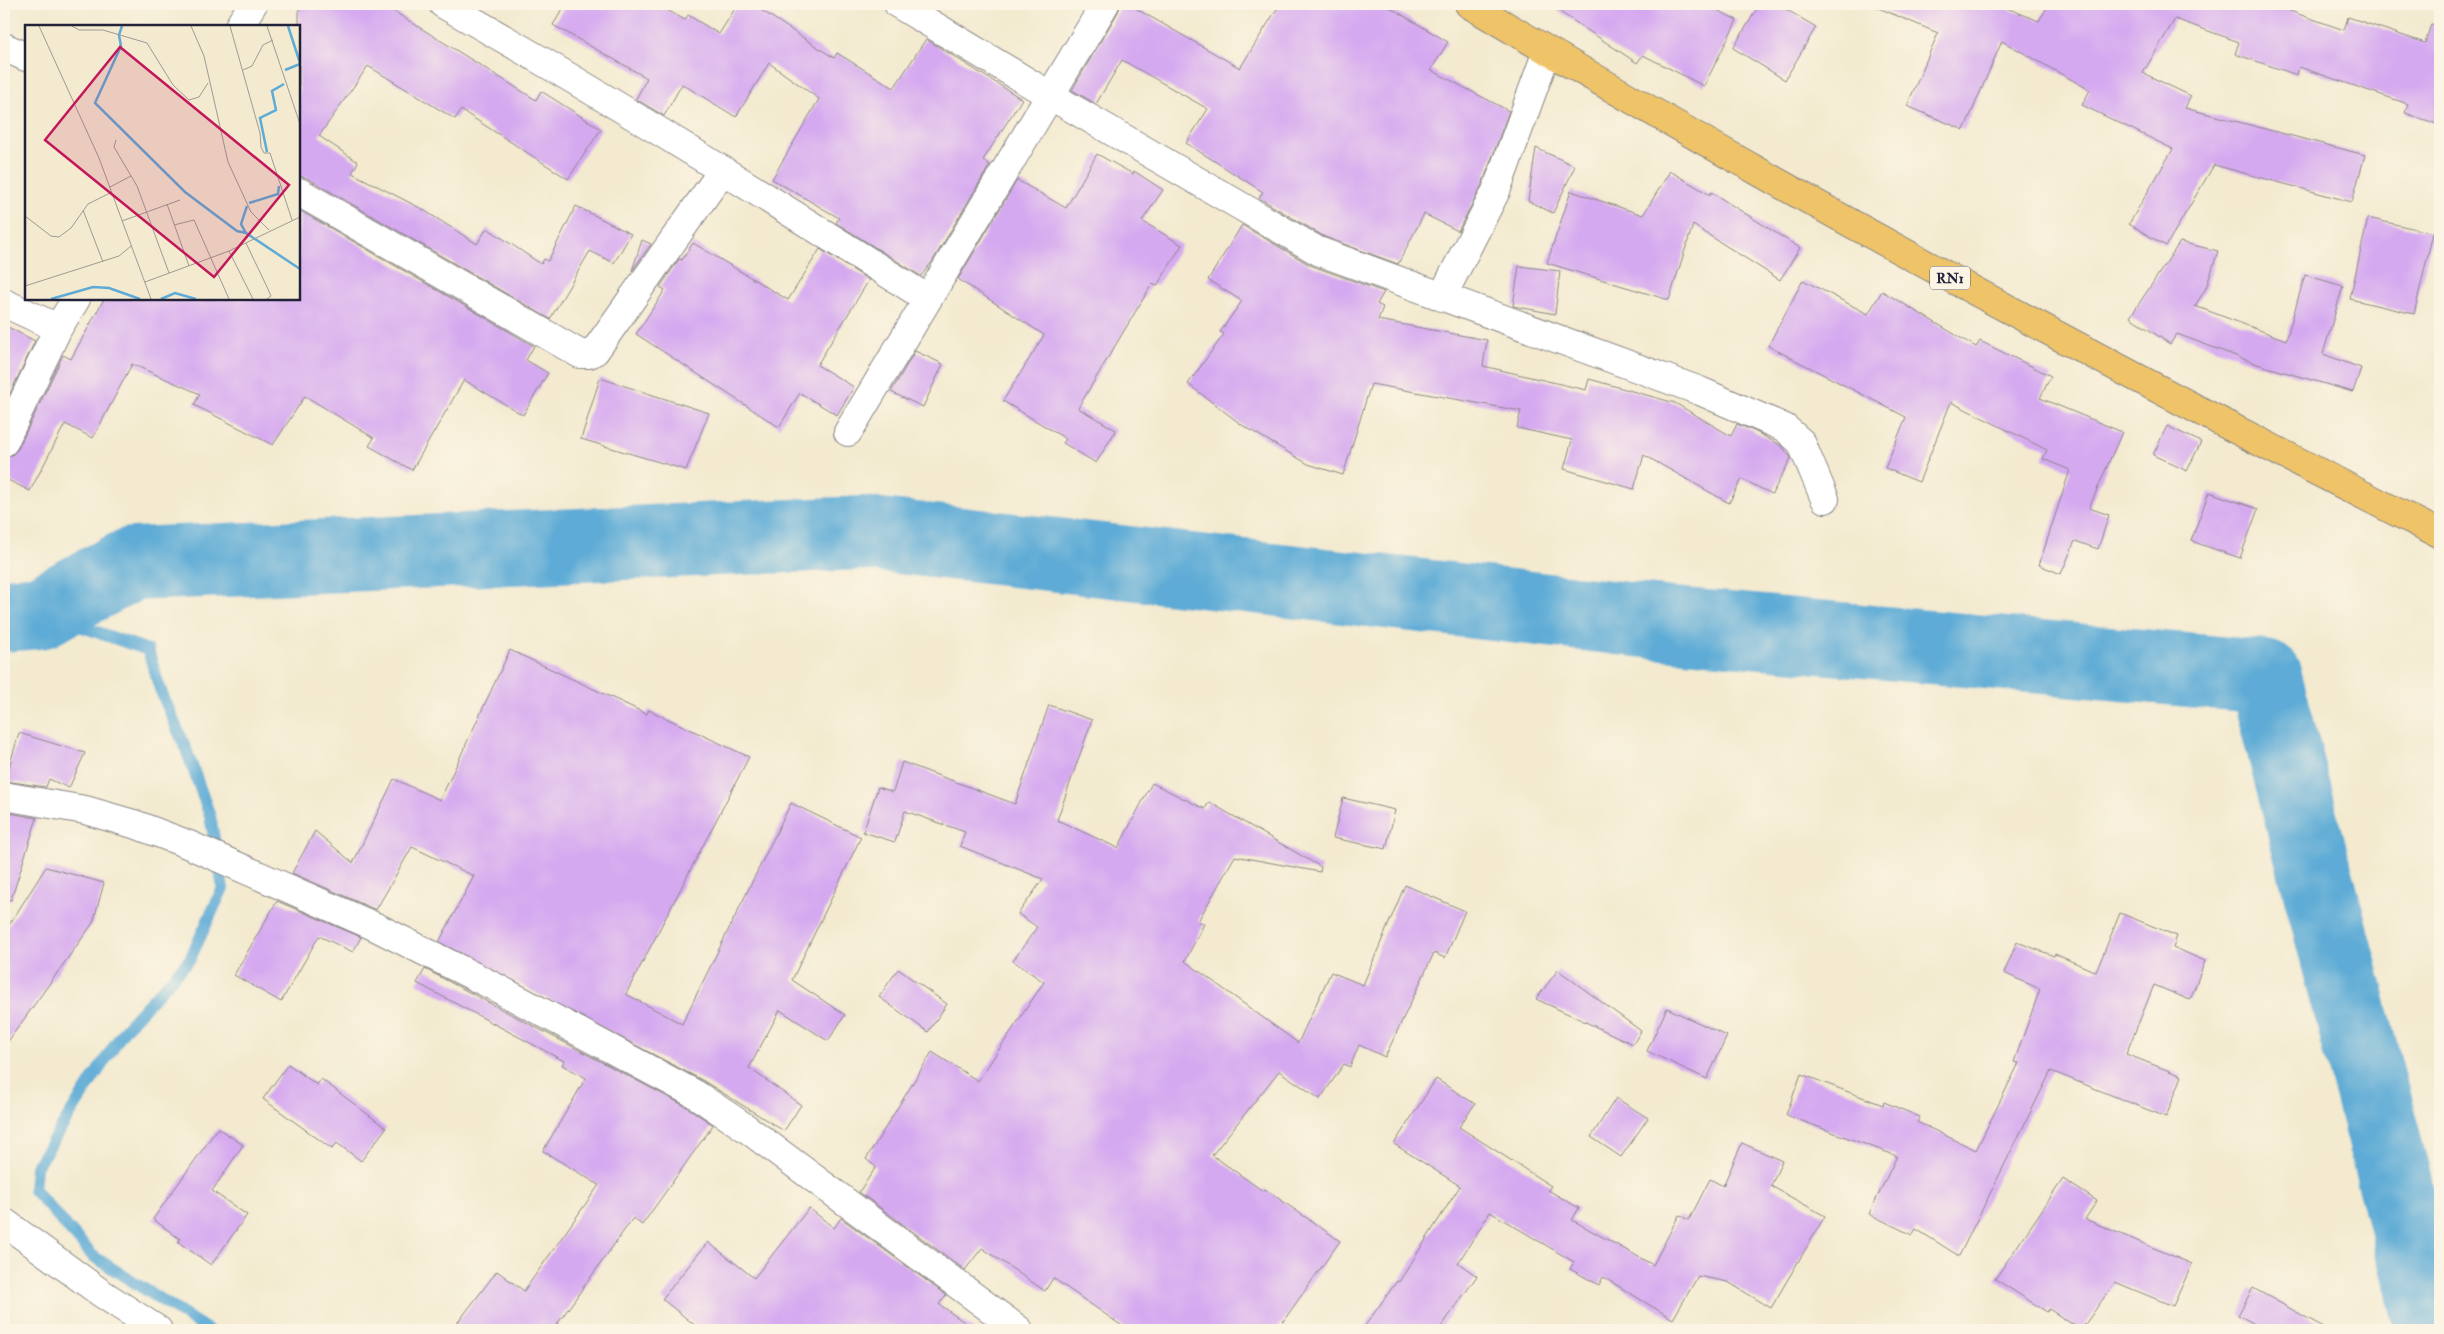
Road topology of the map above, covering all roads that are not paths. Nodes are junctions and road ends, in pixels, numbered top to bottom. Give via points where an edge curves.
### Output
1 (253, 4) edge
2 (443, 4) edge
3 (898, 4) edge
4 (1105, 4) edge
5 (1469, 4) edge
6 (1496, 11) edge
7 (240, 25) edge
8 (4, 47) edge
9 (1547, 51) junction
10 (25, 57) edge
11 (1051, 96) junction
12 (723, 170) junction
13 (300, 193) edge
14 (1442, 297) junction
15 (928, 299) junction
16 (75, 300) edge
17 (4, 303) edge
18 (58, 328) junction
19 (848, 432) dead end
20 (4, 442) edge
21 (1825, 499) dead end
22 (2440, 534) edge
23 (4, 796) edge
24 (4, 1222) edge
25 (158, 1330) edge
26 (1019, 1330) edge

1 - 7 street
2 - 12 street
3 - 11 street
4 - 11 street
5 - 6 highway, RN1
6 - 9 highway, RN1
8 - 10 street
9 - 14 street via 1496,191
9 - 22 highway, RN1 via 1956,281
11 - 14 street via 1318,251
11 - 15 street
12 - 13 street via 595,351 589,354 580,354
12 - 15 street
14 - 21 street via 1700,391 1786,428 1801,442
15 - 19 street
16 - 18 street
17 - 18 street
18 - 20 street
23 - 26 street via 85,810 187,844 376,927 497,988 695,1094 746,1128
24 - 25 street

